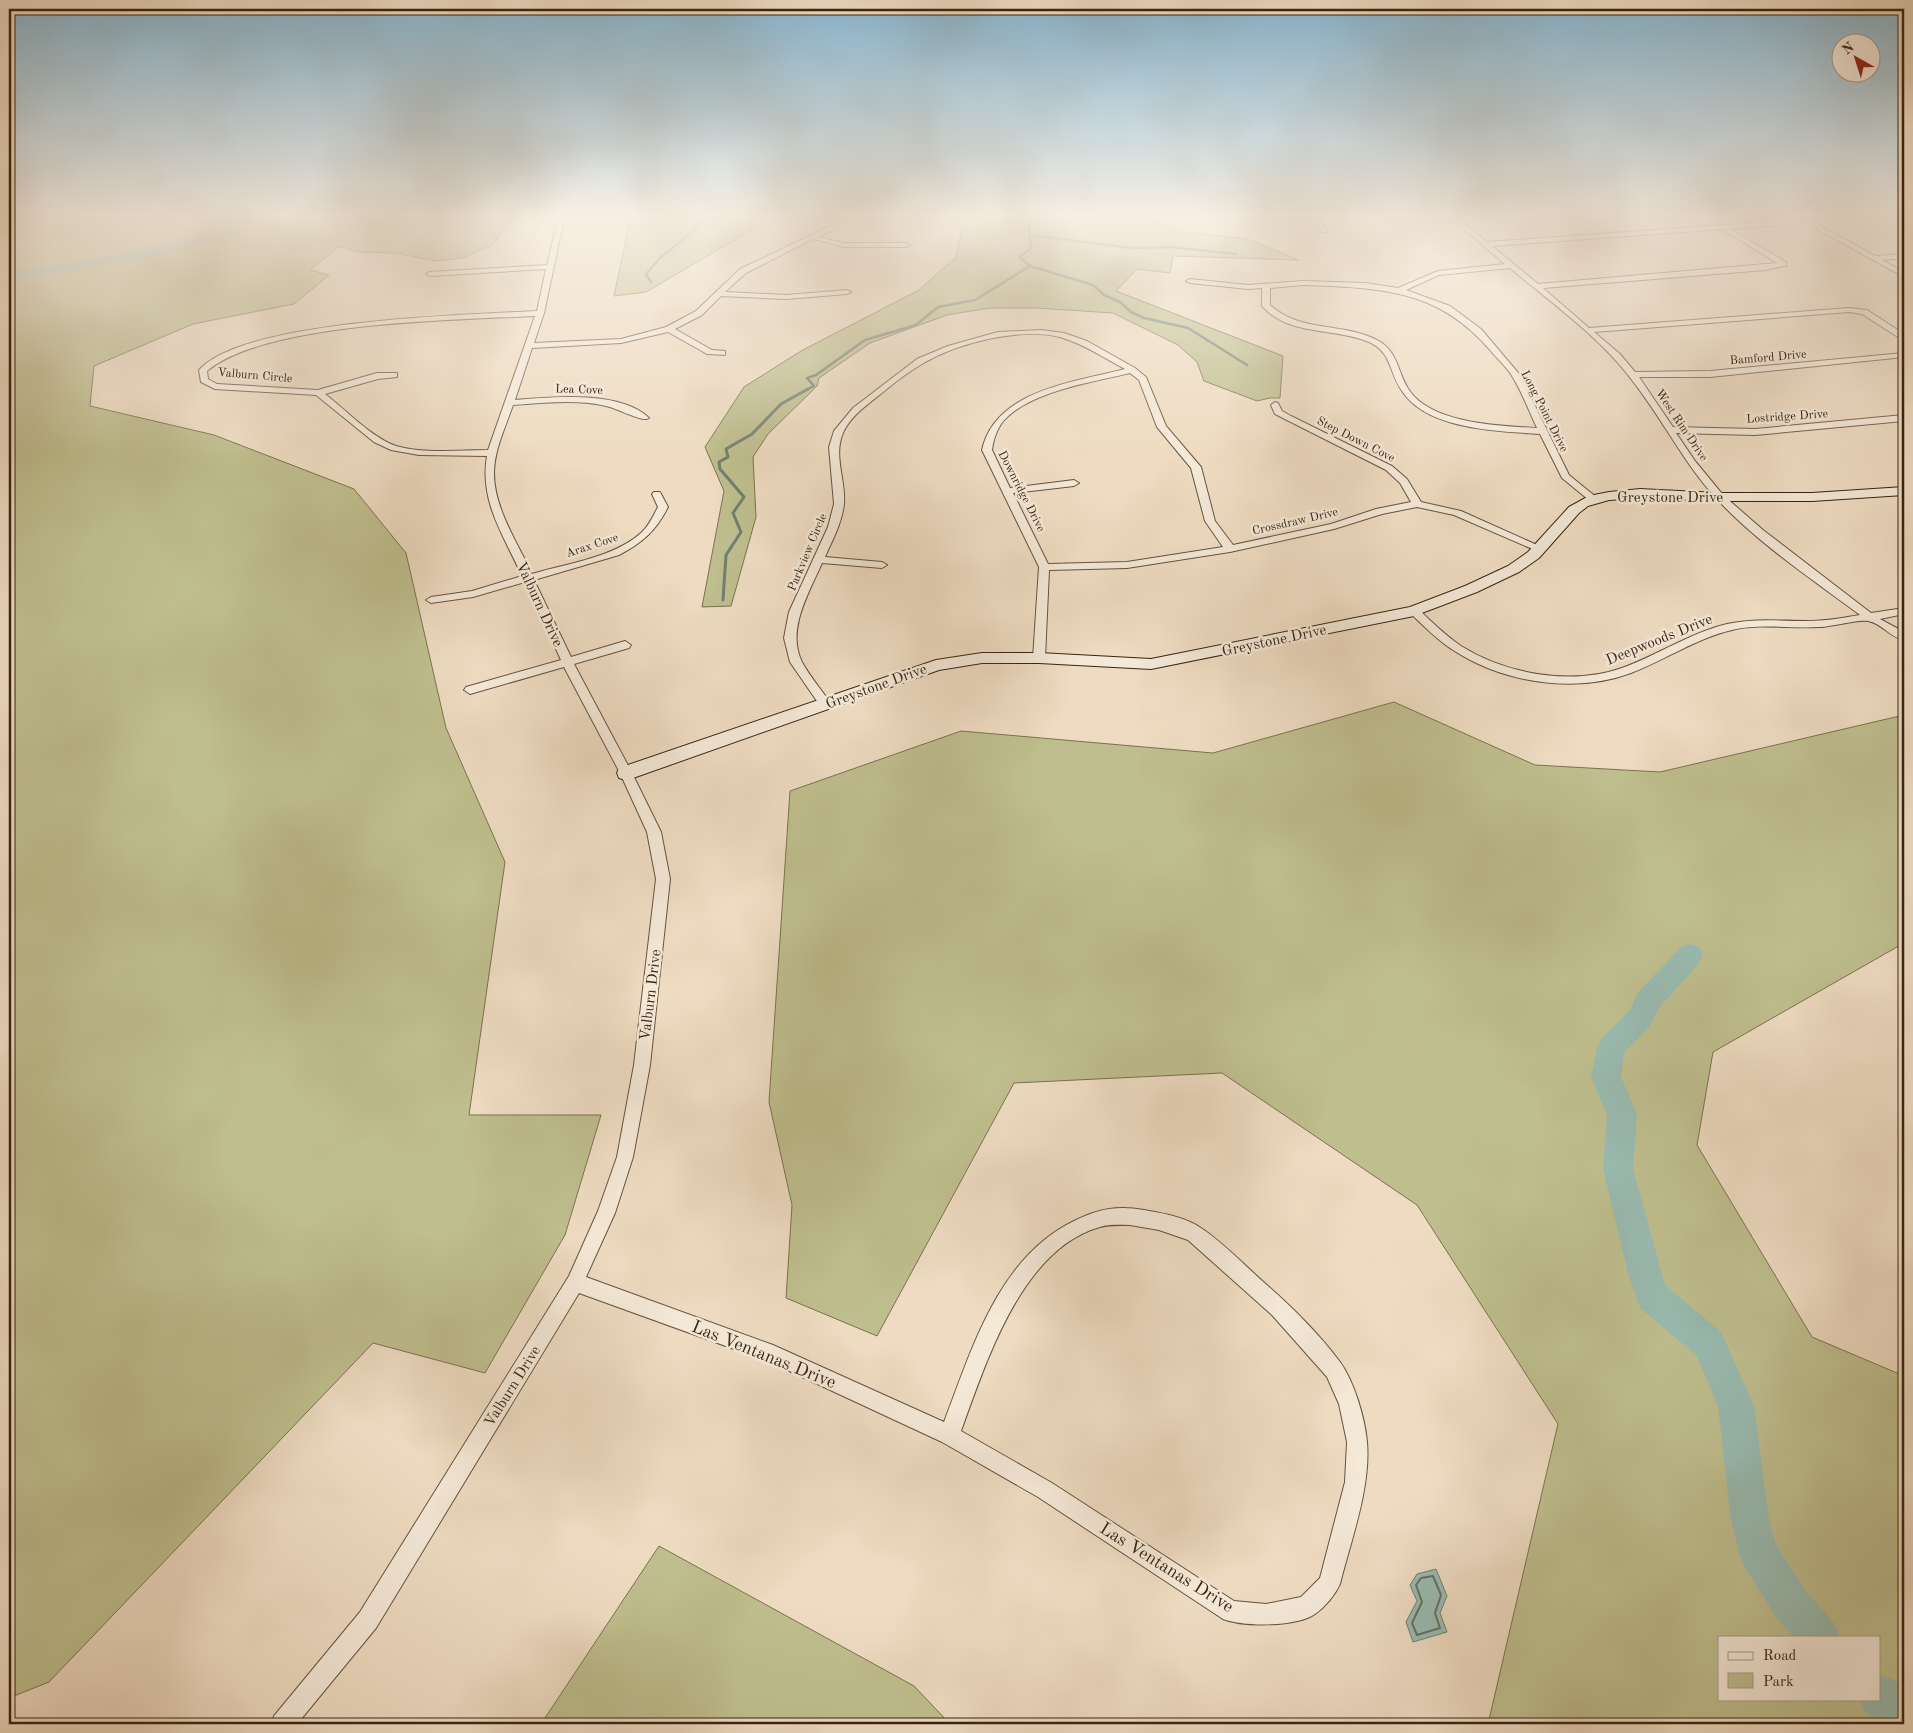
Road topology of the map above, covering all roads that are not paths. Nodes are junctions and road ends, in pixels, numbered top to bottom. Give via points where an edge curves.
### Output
1 (544, 296) edge
2 (715, 296) edge
3 (760, 296) edge
4 (800, 296) edge
5 (1266, 296) edge
6 (1415, 296) edge
7 (1548, 296) edge
8 (540, 313) junction
9 (669, 329) junction
10 (1588, 330) junction
11 (1904, 337) edge
12 (530, 346) junction
13 (722, 353) dead end
14 (1904, 354) edge
15 (1132, 370) junction
16 (394, 375) dead end
17 (1633, 375) junction
18 (318, 393) junction
19 (509, 403) junction
20 (1275, 405) dead end
21 (645, 418) dead end
22 (1904, 418) edge
23 (1670, 430) junction
24 (1543, 431) junction
25 (492, 453) junction
26 (1074, 483) dead end
27 (1007, 491) junction
28 (1904, 491) edge
29 (657, 494) dead end
30 (1720, 497) junction
31 (1593, 499) junction
32 (1417, 504) junction
33 (1542, 548) junction
34 (1230, 549) junction
35 (819, 560) junction
36 (882, 565) dead end
37 (1044, 567) junction
38 (528, 578) junction
39 (431, 600) dead end
40 (1414, 611) junction
41 (1904, 611) edge
42 (1869, 617) junction
43 (1904, 637) edge
44 (625, 645) dead end
45 (1039, 658) junction
46 (567, 661) junction
47 (470, 690) dead end
48 (825, 704) junction
49 (626, 773) junction
50 (576, 1282) junction
51 (949, 1435) junction
52 (282, 1724) edge

1 - 8 street, Valburn Drive
2 - 9 street via 699,313
3 - 4 street
5 - 24 street via 1266,306 1283,320 1359,336 1383,347 1395,361 1410,397 1433,412 1479,426
6 - 24 street, Long Point Drive via 1447,308 1478,331 1516,375
7 - 10 street, West Rim Drive
8 - 12 street, Valburn Drive
8 - 18 street, Valburn Circle via 366,324 323,330 232,351 214,359 203,370 204,380 216,386
9 - 12 street via 644,337 604,343
9 - 13 street via 710,352
10 - 11 street via 1849,310 1864,312
10 - 17 street, West Rim Drive
12 - 19 street, Valburn Drive
14 - 17 street, Bamford Drive via 1710,374
15 - 27 street, Downridge Drive via 1043,395 1005,414 990,435 987,450
15 - 34 street, Parkview Circle via 1146,386 1162,427 1196,467 1210,521
15 - 35 street, Parkview Circle via 1084,344 1041,332 998,334 920,361 856,410 839,431 834,447 838,504 833,527
16 - 18 street via 378,376
17 - 23 street, West Rim Drive
18 - 25 street via 377,440 394,448 420,452
19 - 21 street, Lea Cove via 602,401 619,405
19 - 25 street, Valburn Drive
20 - 32 street, Step Down Cove via 1278,412 1288,418 1389,468 1404,481
22 - 23 street, Lostridge Drive via 1755,432
23 - 30 street, West Rim Drive
24 - 31 street, Long Point Drive via 1565,476
25 - 38 street, Valburn Drive via 489,472 492,500
26 - 27 street
27 - 37 street, Downridge Drive
28 - 30 street, Greystone Drive via 1861,496
29 - 38 street, Arax Cove via 663,507 646,536 615,553
30 - 31 street, Greystone Drive via 1640,495
30 - 42 street, West Rim Drive via 1759,532
31 - 33 street, Greystone Drive via 1580,505 1562,522
32 - 33 street, Crossdraw Drive via 1457,513
32 - 34 street, Crossdraw Drive
33 - 40 street, Greystone Drive via 1524,563
34 - 37 street, Crossdraw Drive via 1127,565
35 - 36 street
35 - 48 street, Parkview Circle via 795,612 790,638 796,662
37 - 45 street, Downridge Drive
38 - 39 street via 473,594
38 - 46 street, Valburn Drive
40 - 42 street, Deepwoods Drive via 1462,651 1512,670 1573,681 1626,670 1695,638 1745,624 1819,624
40 - 45 street, Greystone Drive via 1151,664
41 - 42 street, Deepwoods Drive
42 - 43 street, West Rim Drive
44 - 46 street
45 - 48 street, Greystone Drive via 958,660
46 - 47 street
46 - 49 street, Valburn Drive
48 - 49 street, Greystone Drive
49 - 50 street, Valburn Drive via 654,832 663,879 642,1065 626,1156
50 - 51 street, Las Ventanas Drive via 773,1354
50 - 52 street, Valburn Drive via 368,1620
51 - 51 street, Las Ventanas Drive via 999,1308 1028,1266 1067,1233 1098,1218 1130,1216 1194,1233 1279,1308 1334,1370 1349,1403 1357,1442 1355,1482 1329,1584 1307,1608 1266,1615 1230,1612 1046,1490

